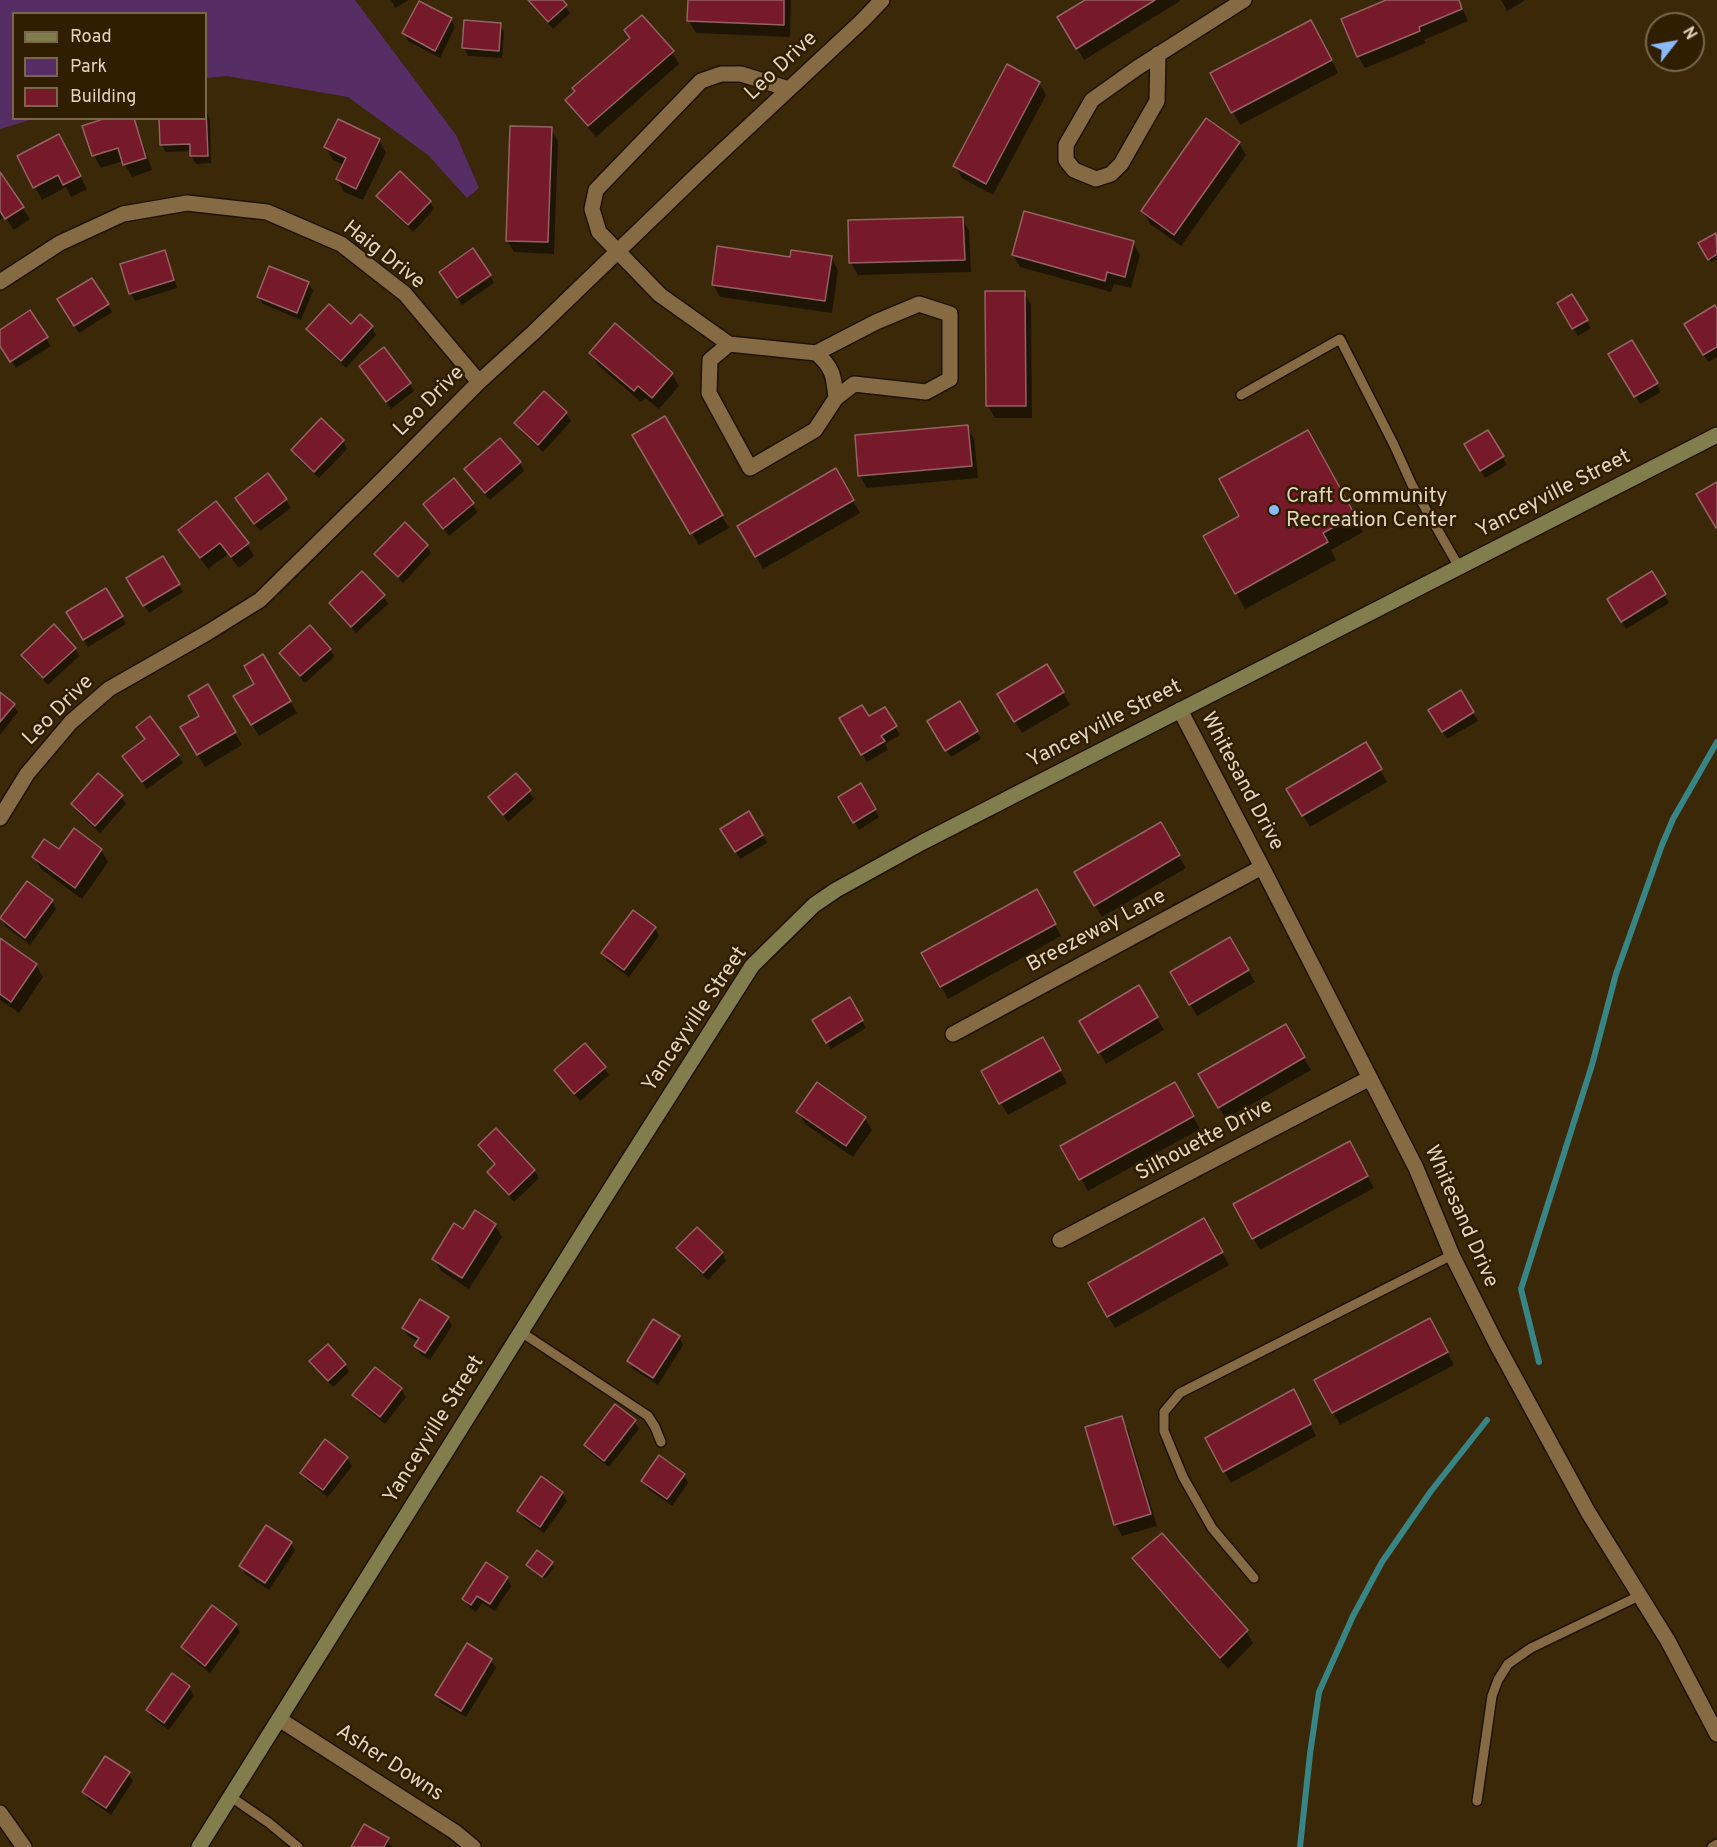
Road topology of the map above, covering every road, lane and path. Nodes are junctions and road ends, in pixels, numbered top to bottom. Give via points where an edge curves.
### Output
1 (882, 0) edge
2 (1244, 0) edge
3 (1158, 54) junction
4 (789, 89) junction
5 (618, 251) junction
6 (0, 282) edge
7 (729, 344) junction
8 (816, 353) junction
9 (479, 382) junction
10 (1241, 395) dead end
11 (836, 398) junction
12 (1717, 435) edge
13 (1459, 567) junction
14 (1180, 710) junction
15 (0, 818) edge
16 (1262, 867) junction
17 (953, 1034) dead end
18 (1370, 1078) junction
19 (1060, 1240) dead end
20 (1452, 1255) junction
21 (521, 1332) junction
22 (661, 1442) dead end
23 (1254, 1578) dead end
24 (1641, 1595) junction
25 (279, 1719) junction
26 (1717, 1734) edge
27 (231, 1797) junction
28 (1477, 1801) dead end
29 (0, 1813) edge
30 (1717, 1844) edge
31 (24, 1847) edge
32 (199, 1847) edge
33 (298, 1847) edge
34 (473, 1847) edge
35 (1712, 1847) edge

1 - 4 street, Leo Drive
2 - 3 street
3 - 3 street via 1092,100 1066,145 1066,160 1074,170 1096,179 1111,174 1121,164 1157,101
4 - 5 street, Leo Drive
4 - 5 street via 741,74 721,74 701,81 596,190 592,209 599,232
5 - 7 street via 660,295
5 - 9 street, Leo Drive
6 - 9 street, Haig Drive via 60,243 123,214 187,203 267,212 341,244 405,294
7 - 8 street
7 - 11 street via 710,360 709,393 750,468 815,430
8 - 11 street via 827,362 835,378
8 - 11 street via 919,304 950,314 950,379 926,392 854,384
9 - 15 street, Leo Drive via 260,600 109,689 71,722 27,774
10 - 13 lane via 1340,339 1412,485
12 - 13 main road, Yanceyville Street
13 - 14 main road, Yanceyville Street
14 - 16 street, Whitesand Drive
14 - 21 main road, Yanceyville Street via 921,843 814,905 752,966
16 - 17 street, Breezeway Lane
16 - 18 street, Whitesand Drive
18 - 19 street, Silhouette Drive
18 - 20 street, Whitesand Drive via 1416,1168
20 - 23 lane via 1179,1393 1164,1412 1164,1431 1183,1477 1212,1528
20 - 24 street, Whitesand Drive via 1588,1512
21 - 22 lane via 648,1416
21 - 25 main road, Yanceyville Street
24 - 26 street, Whitesand Drive
24 - 28 lane via 1531,1648 1508,1664 1492,1696
25 - 27 main road, Yanceyville Street
25 - 34 street, Asher Downs
27 - 32 main road, Yanceyville Street
27 - 33 lane
29 - 31 street
30 - 35 lane

